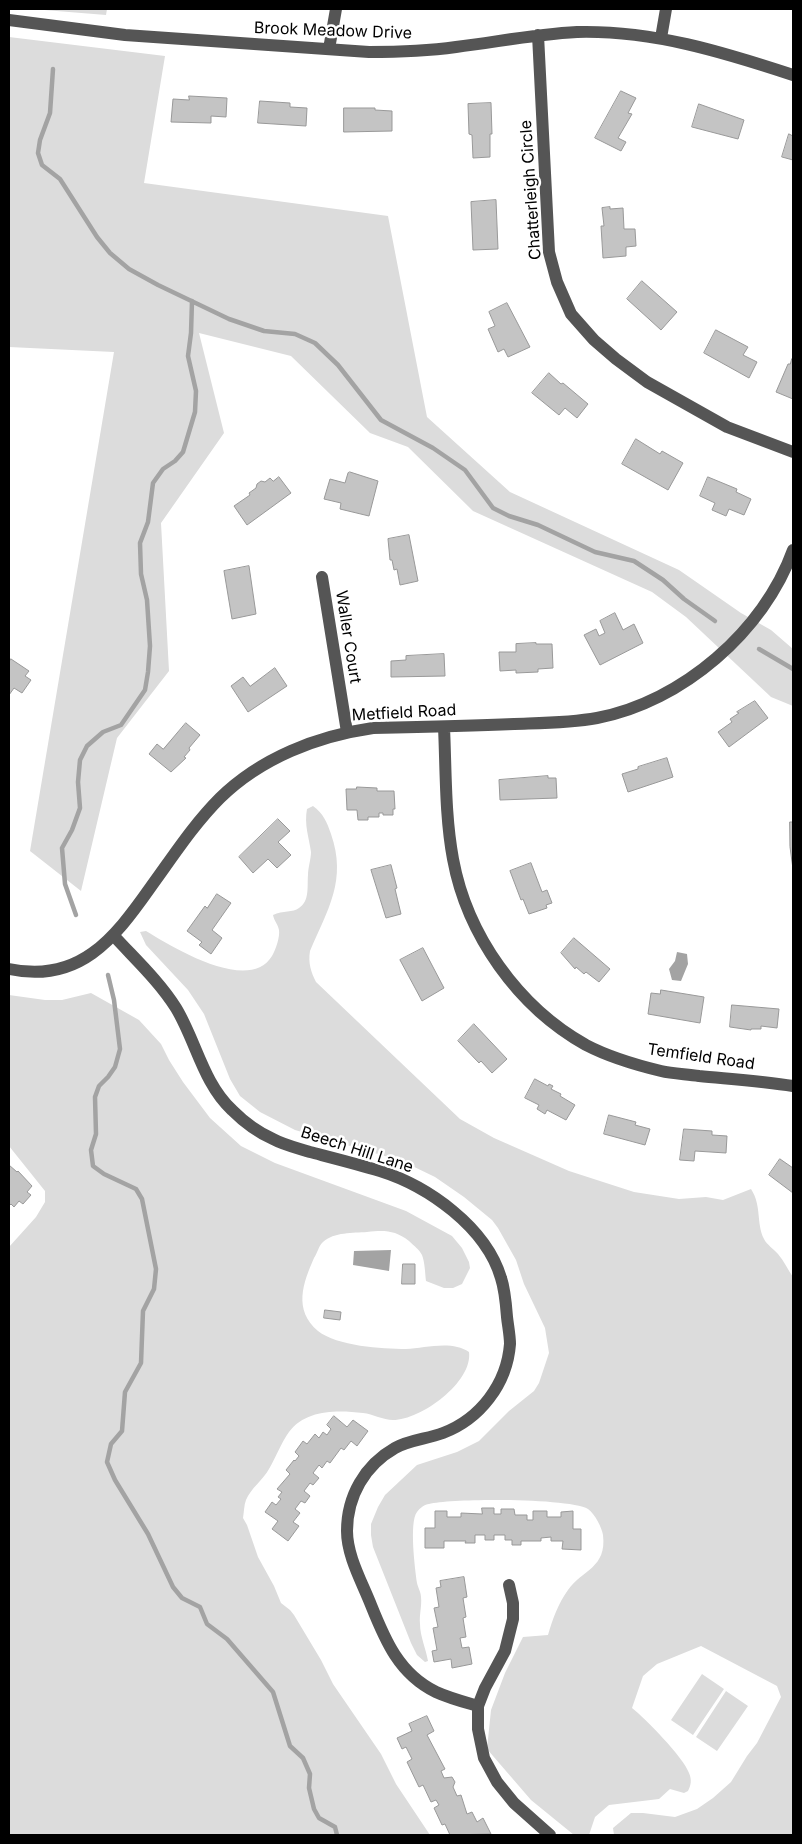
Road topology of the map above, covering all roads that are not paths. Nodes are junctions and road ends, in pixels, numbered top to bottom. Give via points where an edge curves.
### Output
1 (336, 9) edge
2 (666, 9) edge
3 (9, 20) edge
4 (538, 35) junction
5 (661, 38) junction
6 (329, 49) junction
7 (793, 75) edge
8 (793, 452) edge
9 (793, 550) edge
10 (322, 577) dead end
11 (444, 727) junction
12 (347, 732) junction
13 (114, 936) junction
14 (9, 969) edge
15 (793, 1086) edge
16 (509, 1585) dead end
17 (478, 1706) junction
18 (550, 1835) edge

1 - 6 street
2 - 5 street
3 - 6 street, Brook Meadow Drive via 125,35
4 - 5 street, Brook Meadow Drive via 579,32
4 - 6 street, Brook Meadow Drive via 405,52
4 - 8 street, Chatterleigh Circle via 549,252 571,314 594,340 647,382 728,427
5 - 7 street, Brook Meadow Drive
9 - 11 street, Metfield Road via 776,588 735,641 692,678 666,694 598,718
10 - 12 street, Waller Court
11 - 12 street, Metfield Road via 373,728
11 - 15 street, Temfield Road via 448,827 462,894 490,953 526,998 567,1033 587,1045 638,1065 664,1072
12 - 13 street, Metfield Road via 296,748 239,782 194,828
13 - 14 street, Metfield Road via 74,964 49,970 22,972
13 - 17 street, Beech Hill Lane via 171,1001 209,1079 229,1107 250,1126 275,1141 382,1172 415,1185 445,1204 490,1253 501,1278 510,1343 506,1368 495,1390 480,1410 464,1423 398,1447 375,1462 360,1480 350,1504 346,1532 352,1557 386,1642 402,1665 436,1692
16 - 17 street via 513,1619 505,1651
17 - 18 street via 478,1730 484,1758 514,1803

